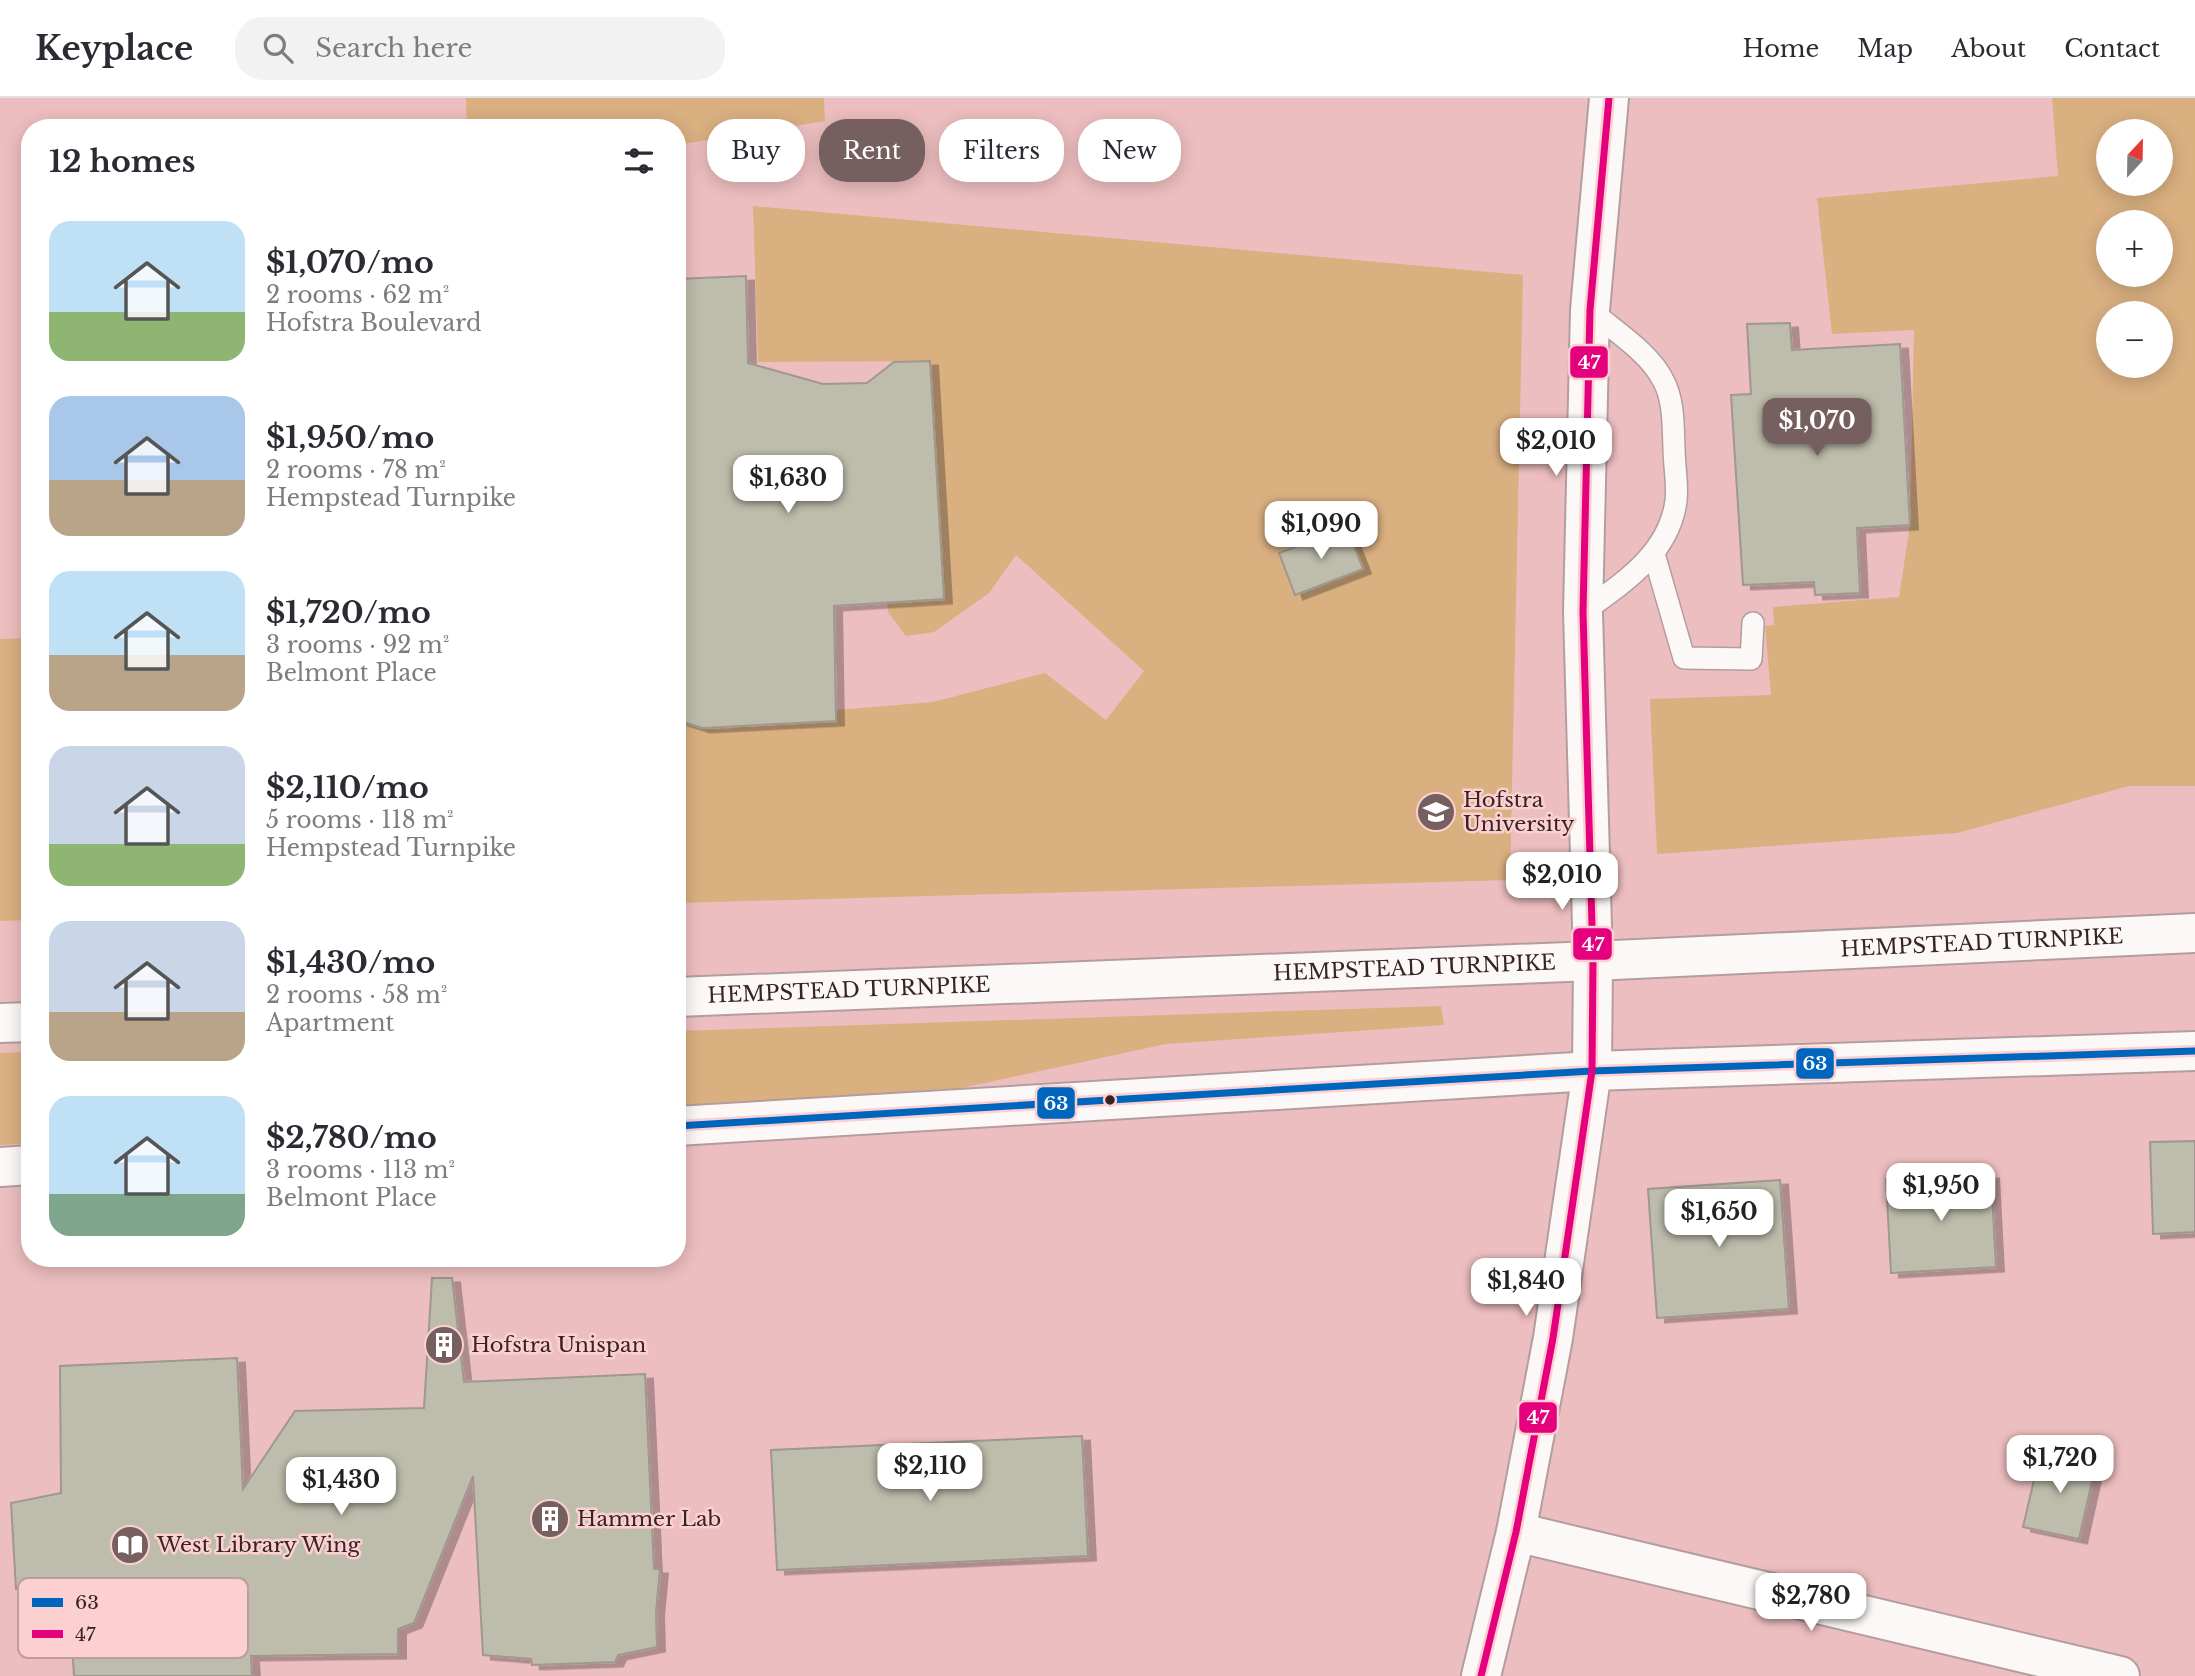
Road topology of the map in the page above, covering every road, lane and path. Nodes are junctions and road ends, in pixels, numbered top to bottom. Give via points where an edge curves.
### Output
1 (1609, 98) edge
2 (1590, 310) junction
3 (1654, 554) junction
4 (1583, 612) junction
5 (1754, 623) dead end
6 (2195, 933) edge
7 (1594, 961) junction
8 (686, 997) edge
9 (21, 1022) edge
10 (0, 1023) edge
11 (2195, 1051) edge
12 (1592, 1071) junction
13 (686, 1125) edge
14 (21, 1166) edge
15 (0, 1167) edge
16 (1516, 1532) junction
17 (1481, 1676) edge
18 (2120, 1676) edge

1 - 2 main road
2 - 3 lane via 1663,379 1672,407 1676,500 1669,528
2 - 4 main road
3 - 4 lane
3 - 5 lane via 1684,658 1751,659
4 - 7 main road
6 - 7 main road, HEMPSTEAD TURNPIKE
7 - 8 main road, HEMPSTEAD TURNPIKE
7 - 12 main road
9 - 10 main road
11 - 12 main road
12 - 13 main road
12 - 16 main road via 1557,1311
14 - 15 main road
16 - 17 main road
16 - 18 main road

